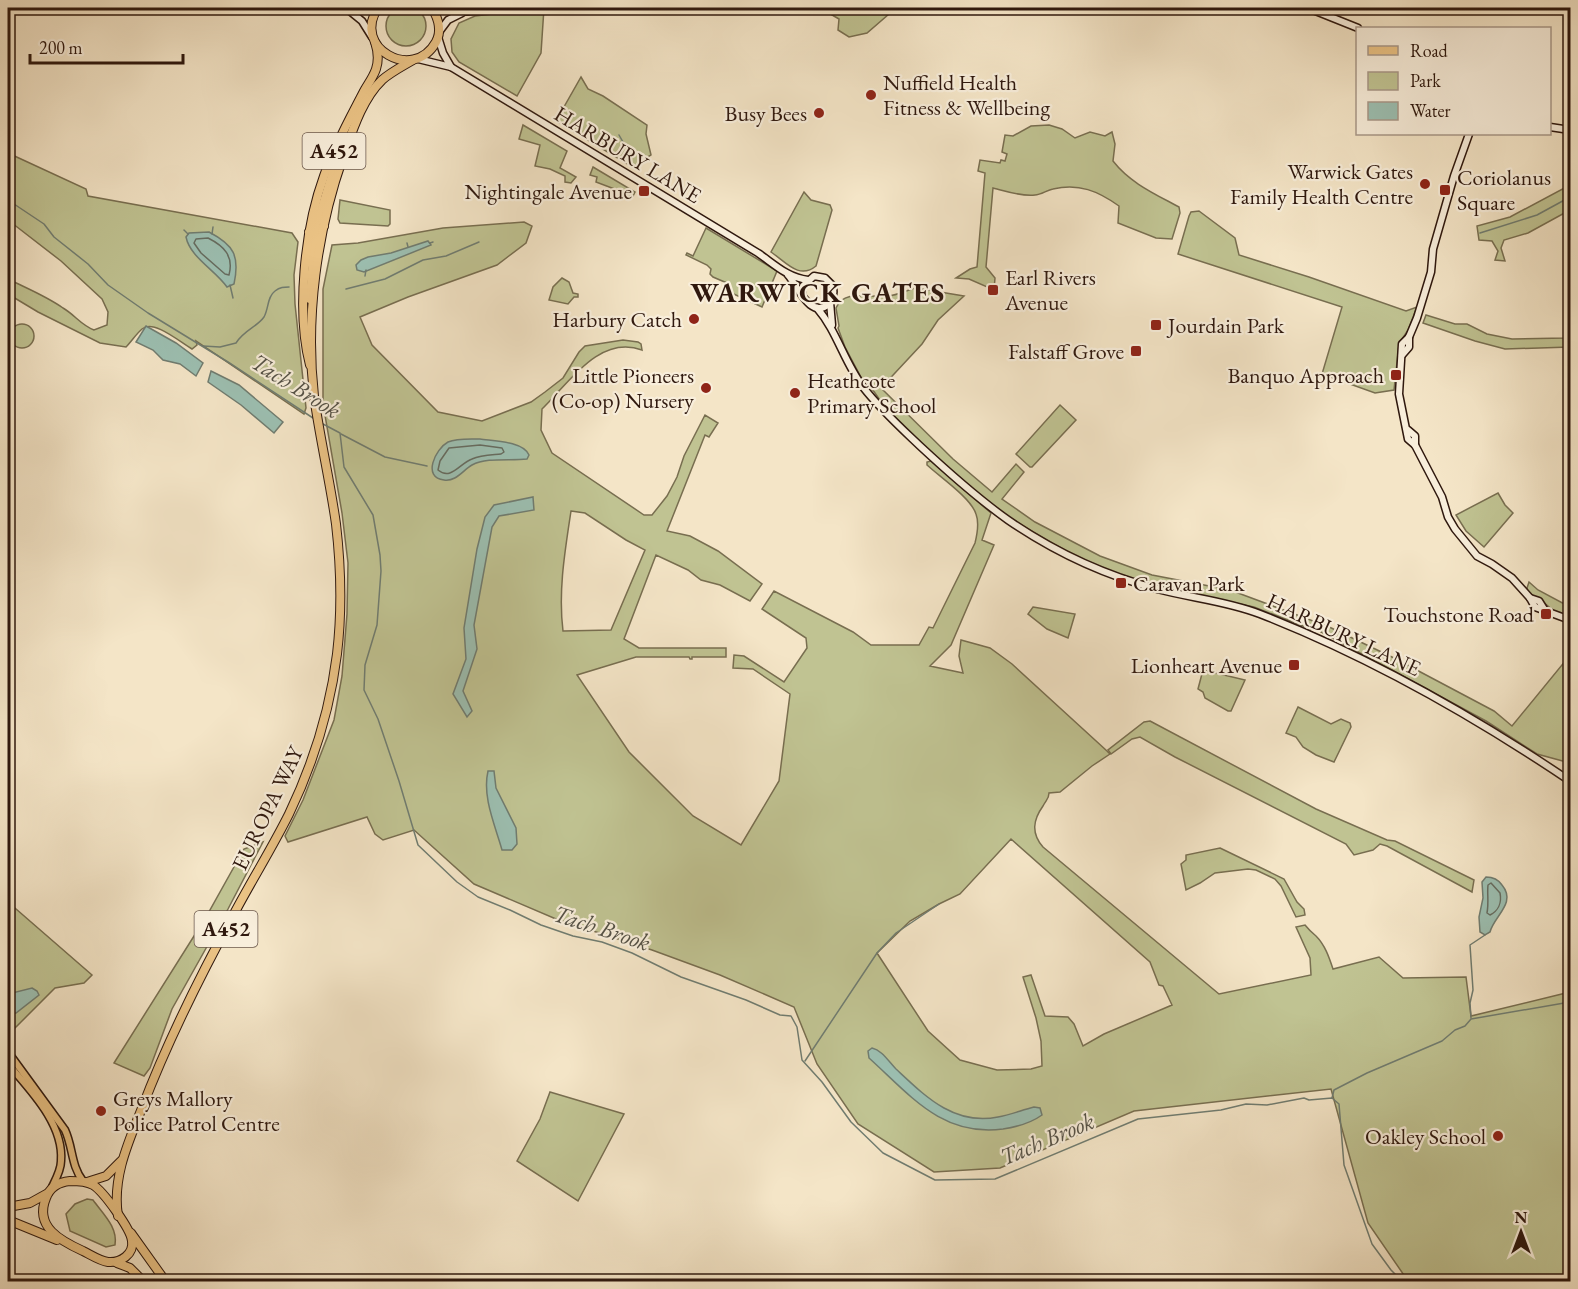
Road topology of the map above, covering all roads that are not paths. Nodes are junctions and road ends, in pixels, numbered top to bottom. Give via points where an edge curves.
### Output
1 (346, 8) edge
2 (378, 8) edge
3 (432, 8) edge
4 (437, 8) edge
5 (500, 8) edge
6 (1308, 8) edge
7 (466, 12) junction
8 (1356, 27) edge
9 (439, 35) junction
10 (374, 40) junction
11 (416, 60) junction
12 (451, 67) junction
13 (1551, 127) edge
14 (354, 130) junction
15 (1570, 130) edge
16 (1469, 135) edge
17 (324, 226) junction
18 (309, 232) junction
19 (785, 273) junction
20 (808, 280) junction
21 (802, 294) junction
22 (830, 302) junction
23 (817, 308) junction
24 (833, 329) junction
25 (307, 349) junction
26 (312, 375) junction
27 (1570, 620) edge
28 (1570, 780) edge
29 (8, 1052) edge
30 (8, 1064) edge
31 (123, 1160) junction
32 (85, 1182) junction
33 (50, 1190) junction
34 (8, 1207) edge
35 (118, 1216) junction
36 (8, 1220) edge
37 (128, 1230) junction
38 (64, 1242) junction
39 (115, 1262) junction
40 (144, 1281) edge
41 (166, 1281) edge

1 - 10 street via 362,21
2 - 10 highway, EUROPA WAY via 372,20
3 - 9 highway
4 - 7 street
5 - 7 street
6 - 8 street
7 - 9 street via 448,20
9 - 11 highway, EUROPA WAY via 429,51
9 - 12 street
10 - 11 highway via 394,58
10 - 18 highway, EUROPA WAY / A452 via 376,69 330,159
11 - 12 street, HARBURY LANE
11 - 14 highway, EUROPA WAY / A452 via 376,86
12 - 19 street, HARBURY LANE
13 - 15 street
14 - 17 highway, EUROPA WAY / A452
14 - 18 highway via 339,156 318,221
16 - 27 street via 1433,249 1417,318 1409,338 1402,344 1399,394 1409,441 1415,445 1463,541 1477,556 1512,578 1544,609
17 - 25 highway via 316,233 313,248
17 - 26 highway, EUROPA WAY / A452 via 313,314
18 - 25 highway, EUROPA WAY / A452 via 304,285
19 - 20 street, HARBURY LANE
19 - 21 street, HARBURY LANE
20 - 21 street
20 - 22 street via 820,276 831,283 834,294
21 - 23 street via 806,303
22 - 23 street
22 - 24 street, HARBURY LANE
23 - 24 street, HARBURY LANE
24 - 28 street, HARBURY LANE via 856,376 885,413 972,492 1037,538 1114,575 1240,607 1345,651 1457,709
25 - 26 highway, EUROPA WAY / A452
26 - 31 highway, EUROPA WAY / A452 via 336,524 340,598 336,656 317,744 289,813 183,1010
29 - 32 main road via 69,1137 74,1166
30 - 33 main road via 43,1108 56,1132 62,1160
31 - 32 highway via 106,1176
31 - 35 highway, EUROPA WAY / A452 via 117,1191
32 - 33 highway via 67,1181
32 - 35 highway via 97,1188
33 - 34 highway via 30,1203
33 - 38 highway via 43,1209 46,1224
35 - 37 highway
36 - 38 highway
37 - 39 highway via 132,1240 130,1251
37 - 41 highway
38 - 39 highway via 104,1261
39 - 40 highway via 130,1268

